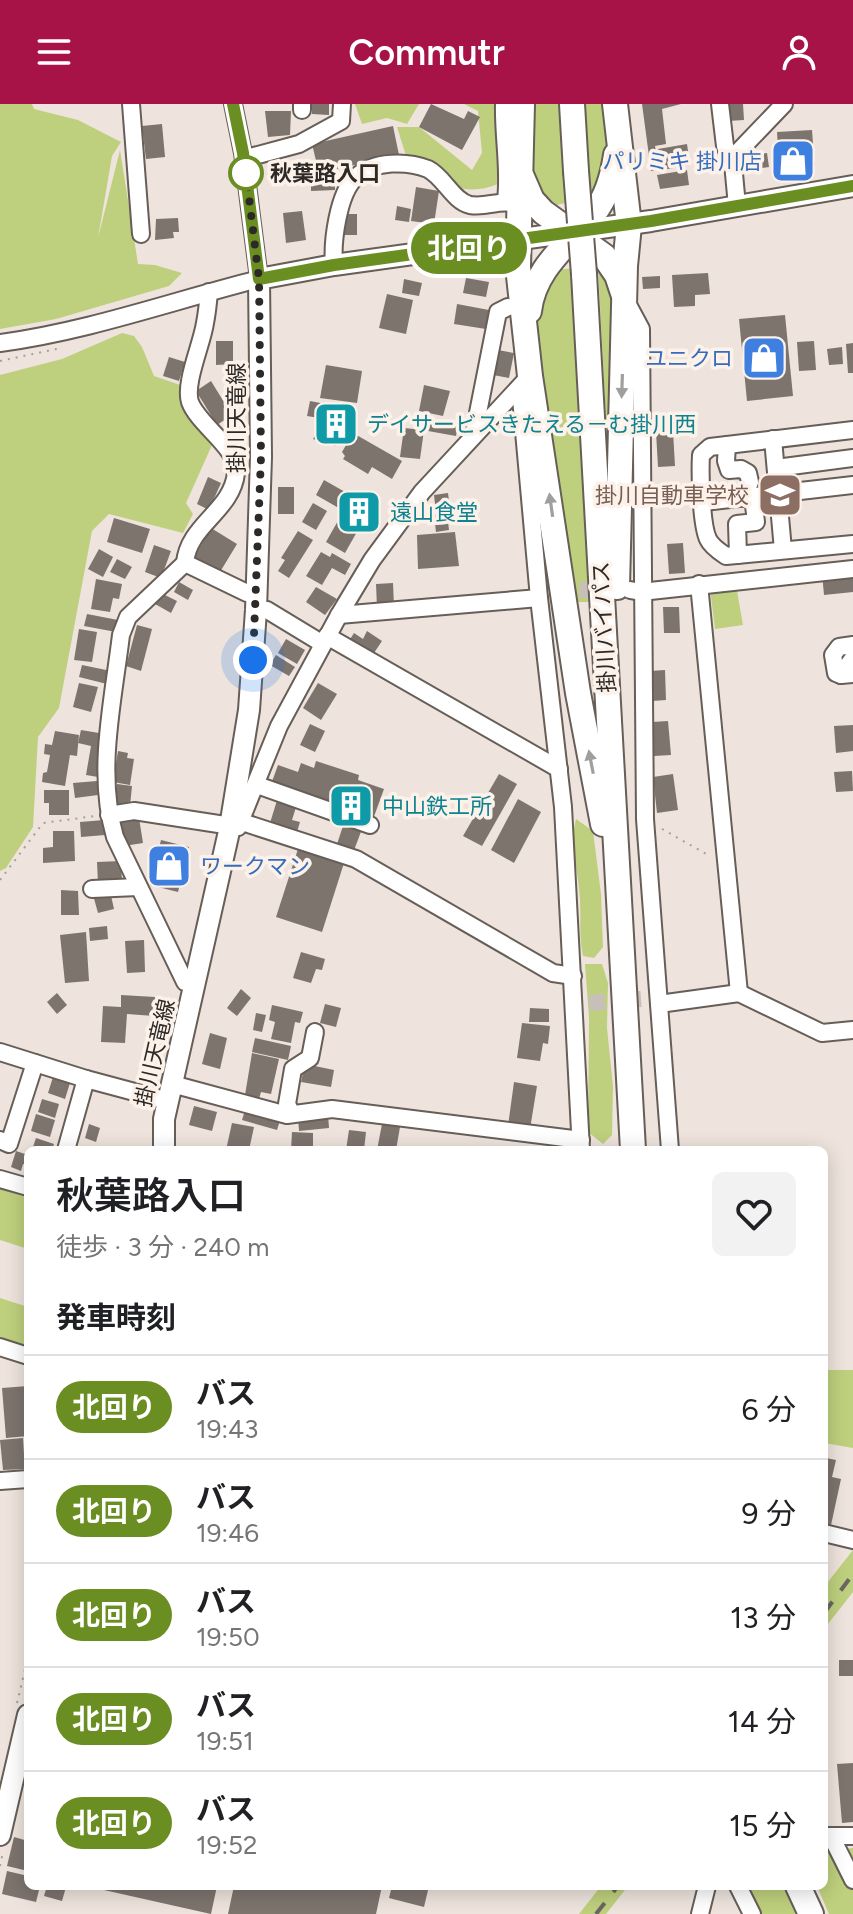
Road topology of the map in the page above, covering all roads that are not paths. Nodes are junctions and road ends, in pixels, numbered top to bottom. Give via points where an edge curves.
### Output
1 (131, 104) edge
2 (233, 104) edge
3 (342, 104) edge
4 (504, 104) edge
5 (522, 104) edge
6 (572, 104) edge
7 (618, 104) edge
8 (720, 104) edge
9 (784, 104) edge
10 (619, 134) junction
11 (254, 156) dead end
12 (733, 163) junction
13 (521, 174) junction
14 (853, 186) edge
15 (512, 202) junction
16 (737, 206) junction
17 (629, 225) junction
18 (575, 233) junction
19 (141, 234) dead end
20 (517, 240) junction
21 (334, 265) junction
22 (259, 279) junction
23 (209, 292) junction
24 (625, 300) junction
25 (508, 307) dead end
26 (526, 338) junction
27 (0, 343) edge
28 (525, 381) junction
29 (853, 430) edge
30 (474, 435) junction
31 (773, 439) junction
32 (727, 445) junction
33 (853, 458) edge
34 (776, 468) junction
35 (853, 485) edge
36 (778, 494) junction
37 (749, 497) junction
38 (704, 502) junction
39 (853, 544) edge
40 (783, 550) junction
41 (738, 555) junction
42 (185, 563) junction
43 (853, 569) edge
44 (699, 584) junction
45 (635, 591) junction
46 (543, 594) junction
47 (257, 602) junction
48 (339, 615) junction
49 (325, 640) junction
50 (853, 645) edge
51 (853, 658) edge
52 (847, 675) edge
53 (559, 769) junction
54 (257, 785) junction
55 (109, 815) junction
56 (236, 824) junction
57 (370, 825) dead end
58 (138, 887) junction
59 (92, 889) dead end
60 (621, 921) junction
61 (573, 976) junction
62 (195, 983) junction
63 (739, 993) junction
64 (653, 1001) junction
65 (853, 1030) edge
66 (315, 1032) dead end
67 (0, 1052) edge
68 (35, 1063) junction
69 (86, 1079) junction
70 (170, 1093) junction
71 (292, 1114) junction
72 (0, 1140) edge
73 (581, 1145) edge
74 (67, 1146) edge
75 (164, 1146) edge
76 (633, 1146) edge
77 (670, 1146) edge
78 (0, 1179) edge
79 (24, 1186) edge
80 (0, 1347) edge
81 (24, 1355) edge
82 (24, 1479) edge
83 (0, 1481) edge
84 (828, 1534) edge
85 (853, 1540) edge
86 (24, 1732) edge
87 (0, 1833) edge
88 (828, 1836) edge
89 (853, 1836) edge
90 (853, 1880) edge
91 (706, 1890) edge
92 (740, 1890) edge
93 (800, 1890) edge
94 (700, 1914) edge
95 (752, 1914) edge
96 (811, 1914) edge

1 - 19 street
2 - 22 street
3 - 11 street via 341,121 299,144
4 - 15 street via 505,167
5 - 13 highway
6 - 60 highway, 掛川バイパス, bridge
7 - 10 highway
8 - 12 street via 725,146
9 - 12 street
10 - 17 highway
10 - 18 highway via 605,194
12 - 16 street
13 - 15 highway
13 - 18 highway via 532,200
14 - 16 main road
15 - 20 highway
15 - 21 street via 469,205 442,178 408,162 369,169 356,177 346,194 332,243
16 - 17 main road
17 - 18 main road
17 - 24 highway
18 - 20 main road
18 - 24 highway via 604,256
18 - 26 highway via 536,283
20 - 21 main road
20 - 26 highway
21 - 22 main road
22 - 23 street
22 - 47 main road, 掛川天竜線
23 - 27 street via 106,323
23 - 42 street via 189,400 231,454 236,474 219,509 189,544
24 - 45 street via 641,329
24 -> 60 highway via 617,562 627,838
25 - 30 street via 498,312
26 - 28 highway
28 - 30 street
28 - 46 street
60 -> 28 highway
29 - 31 street
30 - 48 street via 394,528
31 - 32 street
31 - 34 street
32 - 37 street via 729,470 748,473
32 - 38 street via 710,447 701,455
33 - 34 street
34 - 36 street
35 - 36 street
36 - 37 street
36 - 40 street
37 - 38 street
37 - 41 street via 756,522 737,524
38 - 41 street via 708,539 726,556
39 - 40 street
40 - 41 street
42 - 47 street
42 - 55 street via 128,617 121,635 104,772
43 - 44 street
44 - 45 street
44 - 63 street
45 - 64 street
46 - 48 street
46 - 53 street
47 - 49 street
47 - 56 main road, 掛川天竜線
48 - 49 street
49 - 53 street
49 - 54 street via 279,726
50 - 52 street via 834,651 836,673
51 - 52 street
53 - 61 street
54 - 56 street
54 - 57 street
55 - 56 street via 134,811
55 - 58 street
56 - 61 street via 356,859 553,973
56 - 62 main road, 掛川天竜線
58 - 59 street
58 - 62 street via 185,982
60 - 76 highway, 掛川バイパス
61 - 73 street via 582,1004
62 - 70 main road, 掛川天竜線
63 - 64 street
63 - 65 street via 822,1033
64 - 77 street
66 - 71 street via 310,1058 293,1069 287,1104
67 - 68 street
68 - 69 street
68 - 72 street via 9,1144
69 - 70 street
69 - 74 street
70 - 71 street
70 - 75 main road, 掛川天竜線
71 - 73 street via 332,1109
78 - 79 street
80 - 81 street
82 - 83 street
84 - 85 street
86 - 87 main road
88 - 89 street
88 - 90 street
91 - 94 street
92 - 95 street
93 - 96 highway

